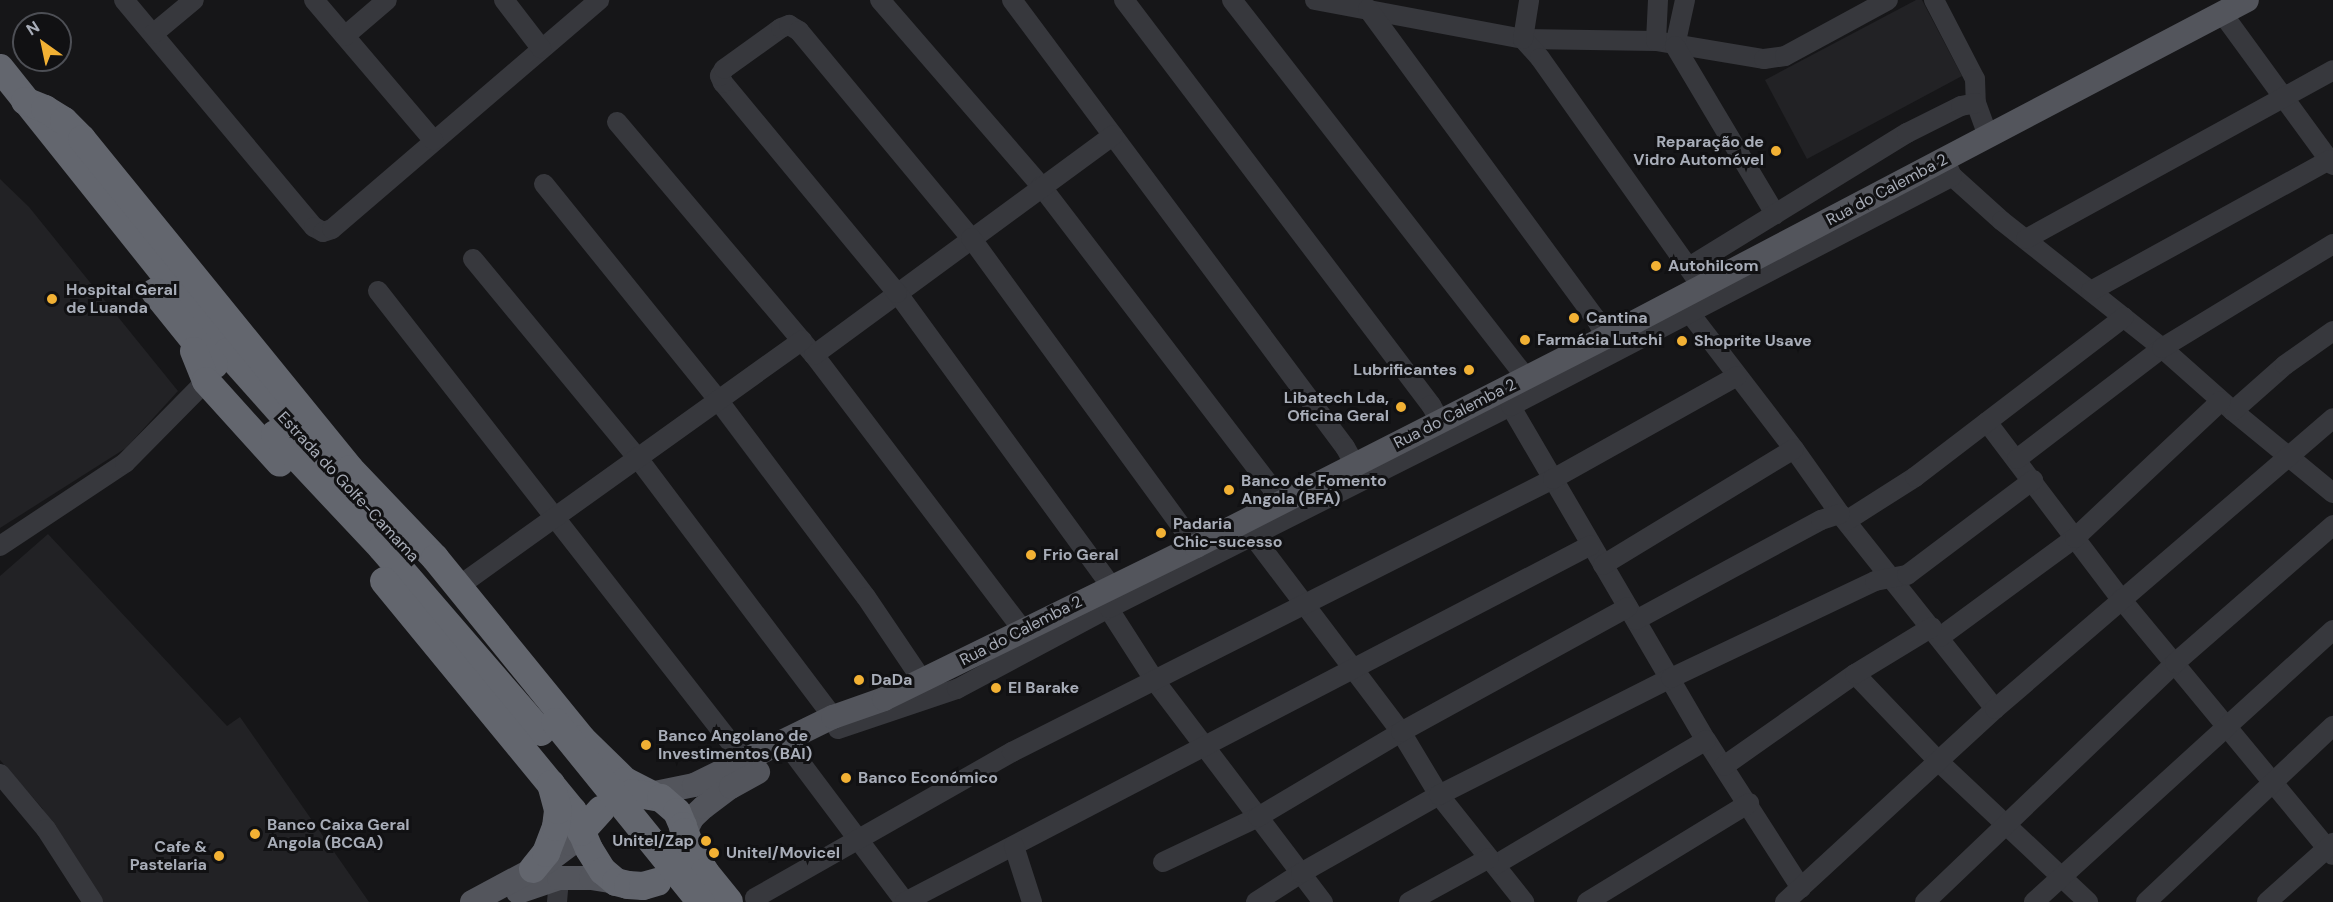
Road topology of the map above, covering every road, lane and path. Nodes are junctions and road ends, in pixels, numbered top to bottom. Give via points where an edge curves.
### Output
1 (124, 0) edge
2 (194, 0) edge
3 (314, 0) edge
4 (387, 0) edge
5 (504, 0) edge
6 (599, 0) edge
7 (880, 0) edge
8 (1012, 0) edge
9 (1124, 0) edge
10 (1232, 0) edge
11 (1315, 0) edge
12 (1529, 0) edge
13 (1658, 0) edge
14 (1685, 0) edge
15 (1934, 0) edge
16 (2247, 0) edge
17 (1883, 1) edge
18 (1368, 9) junction
19 (2222, 13) junction
20 (153, 34) junction
21 (345, 36) junction
22 (1523, 39) junction
23 (1666, 44) junction
24 (542, 48) junction
25 (0, 68) edge
26 (2333, 70) edge
27 (12, 98) edge
28 (2284, 99) junction
29 (1976, 103) junction
30 (617, 122) dead end
31 (1113, 135) junction
32 (1988, 136) junction
33 (434, 141) junction
34 (2331, 162) edge
35 (1948, 168) junction
36 (544, 184) dead end
37 (1041, 186) junction
38 (1807, 195) junction
39 (1775, 214) junction
40 (1824, 223) junction
41 (971, 238) junction
42 (2026, 239) junction
43 (2333, 244) edge
44 (473, 259) dead end
45 (1695, 277) junction
46 (378, 291) dead end
47 (2091, 291) junction
48 (897, 293) junction
49 (1685, 306) junction
50 (2124, 317) junction
51 (2333, 331) edge
52 (186, 333) junction
53 (1606, 337) junction
54 (808, 347) junction
55 (2162, 348) junction
56 (1737, 376) junction
57 (1526, 377) junction
58 (201, 386) junction
59 (1506, 398) junction
60 (718, 400) junction
61 (2227, 406) junction
62 (2333, 418) edge
63 (1440, 421) junction
64 (1987, 422) junction
65 (1794, 449) junction
66 (637, 457) junction
67 (2287, 457) junction
68 (2017, 459) junction
69 (1355, 465) junction
70 (1552, 479) junction
71 (2032, 480) junction
72 (2333, 493) edge
73 (1280, 503) junction
74 (556, 516) junction
75 (1843, 517) junction
76 (2333, 525) edge
77 (1248, 529) junction
78 (2075, 538) junction
79 (1591, 545) junction
80 (0, 546) edge
81 (1196, 546) junction
82 (1603, 565) junction
83 (1889, 578) junction
84 (459, 586) junction
85 (1106, 596) junction
86 (2121, 599) junction
87 (1305, 606) junction
88 (1632, 613) junction
89 (1023, 630) junction
90 (2333, 630) edge
91 (1936, 632) junction
92 (2175, 663) junction
93 (1352, 668) junction
94 (1856, 674) junction
95 (1671, 678) junction
96 (922, 681) junction
97 (1155, 681) junction
98 (1995, 709) junction
99 (835, 723) junction
100 (2333, 726) edge
101 (548, 727) junction
102 (2227, 727) junction
103 (1401, 732) junction
104 (1706, 740) junction
105 (1205, 746) junction
106 (794, 754) junction
107 (745, 761) junction
108 (1938, 761) junction
109 (1724, 766) junction
110 (0, 774) edge
111 (549, 779) junction
112 (2272, 781) junction
113 (650, 794) junction
114 (1439, 795) junction
115 (1749, 803) junction
116 (1258, 817) junction
117 (2008, 825) junction
118 (581, 832) junction
119 (685, 832) junction
120 (857, 842) junction
121 (1014, 846) junction
122 (2331, 849) edge
123 (1163, 862) dead end
124 (1492, 862) junction
125 (1301, 873) junction
126 (2061, 876) junction
127 (616, 882) junction
128 (550, 883) edge
129 (660, 884) edge
130 (1801, 888) junction
131 (742, 900) edge
132 (93, 902) edge
133 (472, 902) edge
134 (497, 902) edge
135 (679, 902) edge
136 (701, 902) edge
137 (1032, 902) edge
138 (1256, 902) edge
139 (1323, 902) edge
140 (1409, 902) edge
141 (1524, 902) edge
142 (1587, 902) edge
143 (1785, 902) edge
144 (1925, 902) edge
145 (2034, 902) edge
146 (2088, 902) edge
147 (2146, 902) edge
148 (2267, 902) edge

1 - 20 street
2 - 20 street
3 - 21 street
4 - 21 street
5 - 24 street
6 - 24 street
7 - 37 street
8 - 31 street
9 - 63 street
10 - 57 street
11 - 18 street
12 - 22 street
13 - 23 street
14 - 23 street
15 - 29 street via 1975,79
16 - 19 main road, Rua do Calemba 2
17 - 23 street via 1785,56 1764,58
18 - 22 street
18 - 53 street
19 - 28 street
19 - 32 main road, Rua do Calemba 2
20 - 33 street via 314,227 323,232 332,229
21 - 33 street
22 - 23 street
22 - 45 street
23 - 39 street
24 - 33 street
25 - 27 highway, Estrada do Golfe-Camama
26 - 28 street
27 - 52 highway, Estrada do Golfe-Camama
27 - 84 highway via 45,109 82,139 350,469
27 - 101 highway, Estrada do Golfe-Camama via 279,412 444,591
28 - 34 street
28 - 42 street
29 - 32 street
29 - 38 street via 1961,106 1907,134
30 - 54 street
31 - 37 street
31 - 69 street
32 - 35 main road, Rua do Calemba 2
34 - 47 street
35 - 40 main road, Rua do Calemba 2
35 - 42 street
35 - 49 street
36 - 60 street
37 - 41 street
37 - 73 street
38 - 39 street
38 - 40 street
39 - 45 street
40 - 45 main road, Rua do Calemba 2
41 - 48 street
41 - 48 street via 799,31 789,25 781,28 724,69 720,76 723,82
41 - 81 street
42 - 47 street
43 - 55 street
44 - 66 street
45 - 49 main road, Rua do Calemba 2
46 - 74 street
47 - 50 street
48 - 54 street
48 - 85 street
49 - 53 main road, Rua do Calemba 2
49 - 56 street
49 - 59 street
50 - 55 street
50 - 64 street
51 - 61 street
52 - 58 highway
52 - 101 highway, Estrada do Golfe-Camama via 281,441
53 - 57 main road, Rua do Calemba 2
54 - 60 street
54 - 89 street
55 - 61 street
55 - 68 street
56 - 65 street
56 - 70 street
57 - 59 main road, Rua do Calemba 2
58 - 80 street via 125,463
58 - 111 highway via 353,544
59 - 63 main road, Rua do Calemba 2
59 - 70 street
59 - 77 street
60 - 66 street
60 - 96 street via 866,597
61 - 67 street
61 - 78 street
62 - 67 street
63 - 69 main road, Rua do Calemba 2
64 - 68 street
64 - 75 street via 1915,477
65 - 75 street
65 - 82 street
66 - 74 street
66 - 99 street
67 - 72 street
67 - 86 street
68 - 71 street
69 - 73 main road, Rua do Calemba 2
70 - 79 street
70 - 87 street
71 - 78 street
71 - 83 street via 1906,575
73 - 77 main road, Rua do Calemba 2
74 - 84 street
74 - 107 street
75 - 83 street
75 - 88 street via 1821,520
76 - 92 street
77 - 81 main road, Rua do Calemba 2
77 - 85 street
77 - 87 street
78 - 86 street
78 - 91 street
79 - 82 street
79 - 93 street
81 - 85 main road, Rua do Calemba 2
82 - 88 street
83 - 91 street
83 - 95 street via 1875,581
84 - 113 highway via 597,755 625,781
85 - 89 main road, Rua do Calemba 2
85 - 97 street
85 - 99 street via 957,688
86 - 92 street
86 - 98 street
87 - 93 street
87 - 97 street
88 - 95 street
88 - 103 street
89 - 96 main road, Rua do Calemba 2
90 - 102 street
91 - 94 street
91 - 98 street
92 - 102 street
92 - 117 street
93 - 103 street
93 - 105 street
94 - 108 street
94 - 109 street
95 - 104 street
95 - 114 street
96 - 99 main road, Rua do Calemba 2
97 - 105 street
97 - 120 street via 1012,752
98 - 108 street
99 - 106 main road
99 - 107 main road
100 - 112 street
101 - 135 highway, Estrada do Golfe-Camama
101 - 136 highway, Estrada do Golfe-Camama, bridge
102 - 112 street
102 - 126 street
103 - 114 street
103 - 116 street
104 - 109 street
104 - 124 street
105 - 116 street
105 - 121 street
106 - 119 main road via 731,787 704,807
106 - 120 street
107 - 113 main road via 694,785
108 - 117 street
108 - 130 street
109 - 115 street
110 - 132 street via 46,830
111 - 118 highway via 573,811
111 - 128 highway via 558,810 546,853
112 - 122 street
112 - 147 street
113 - 118 highway via 632,792 609,803
113 - 119 highway via 672,807
114 - 124 street
114 - 125 street
115 - 130 street
115 - 142 street
116 - 123 street
116 - 125 street
117 - 126 street
117 - 144 street
118 - 127 highway via 598,865
118 - 128 main road via 565,848
119 - 129 highway via 684,848
119 - 131 highway via 705,872
120 - 121 street via 905,902
120 - 131 street
121 - 137 street
122 - 148 street
124 - 140 street
124 - 141 street
125 - 138 street
125 - 139 street
126 - 145 street
126 - 146 street
127 - 128 main road via 591,878
127 - 129 highway
128 - 133 main road
128 - 134 main road via 538,883
130 - 143 street

